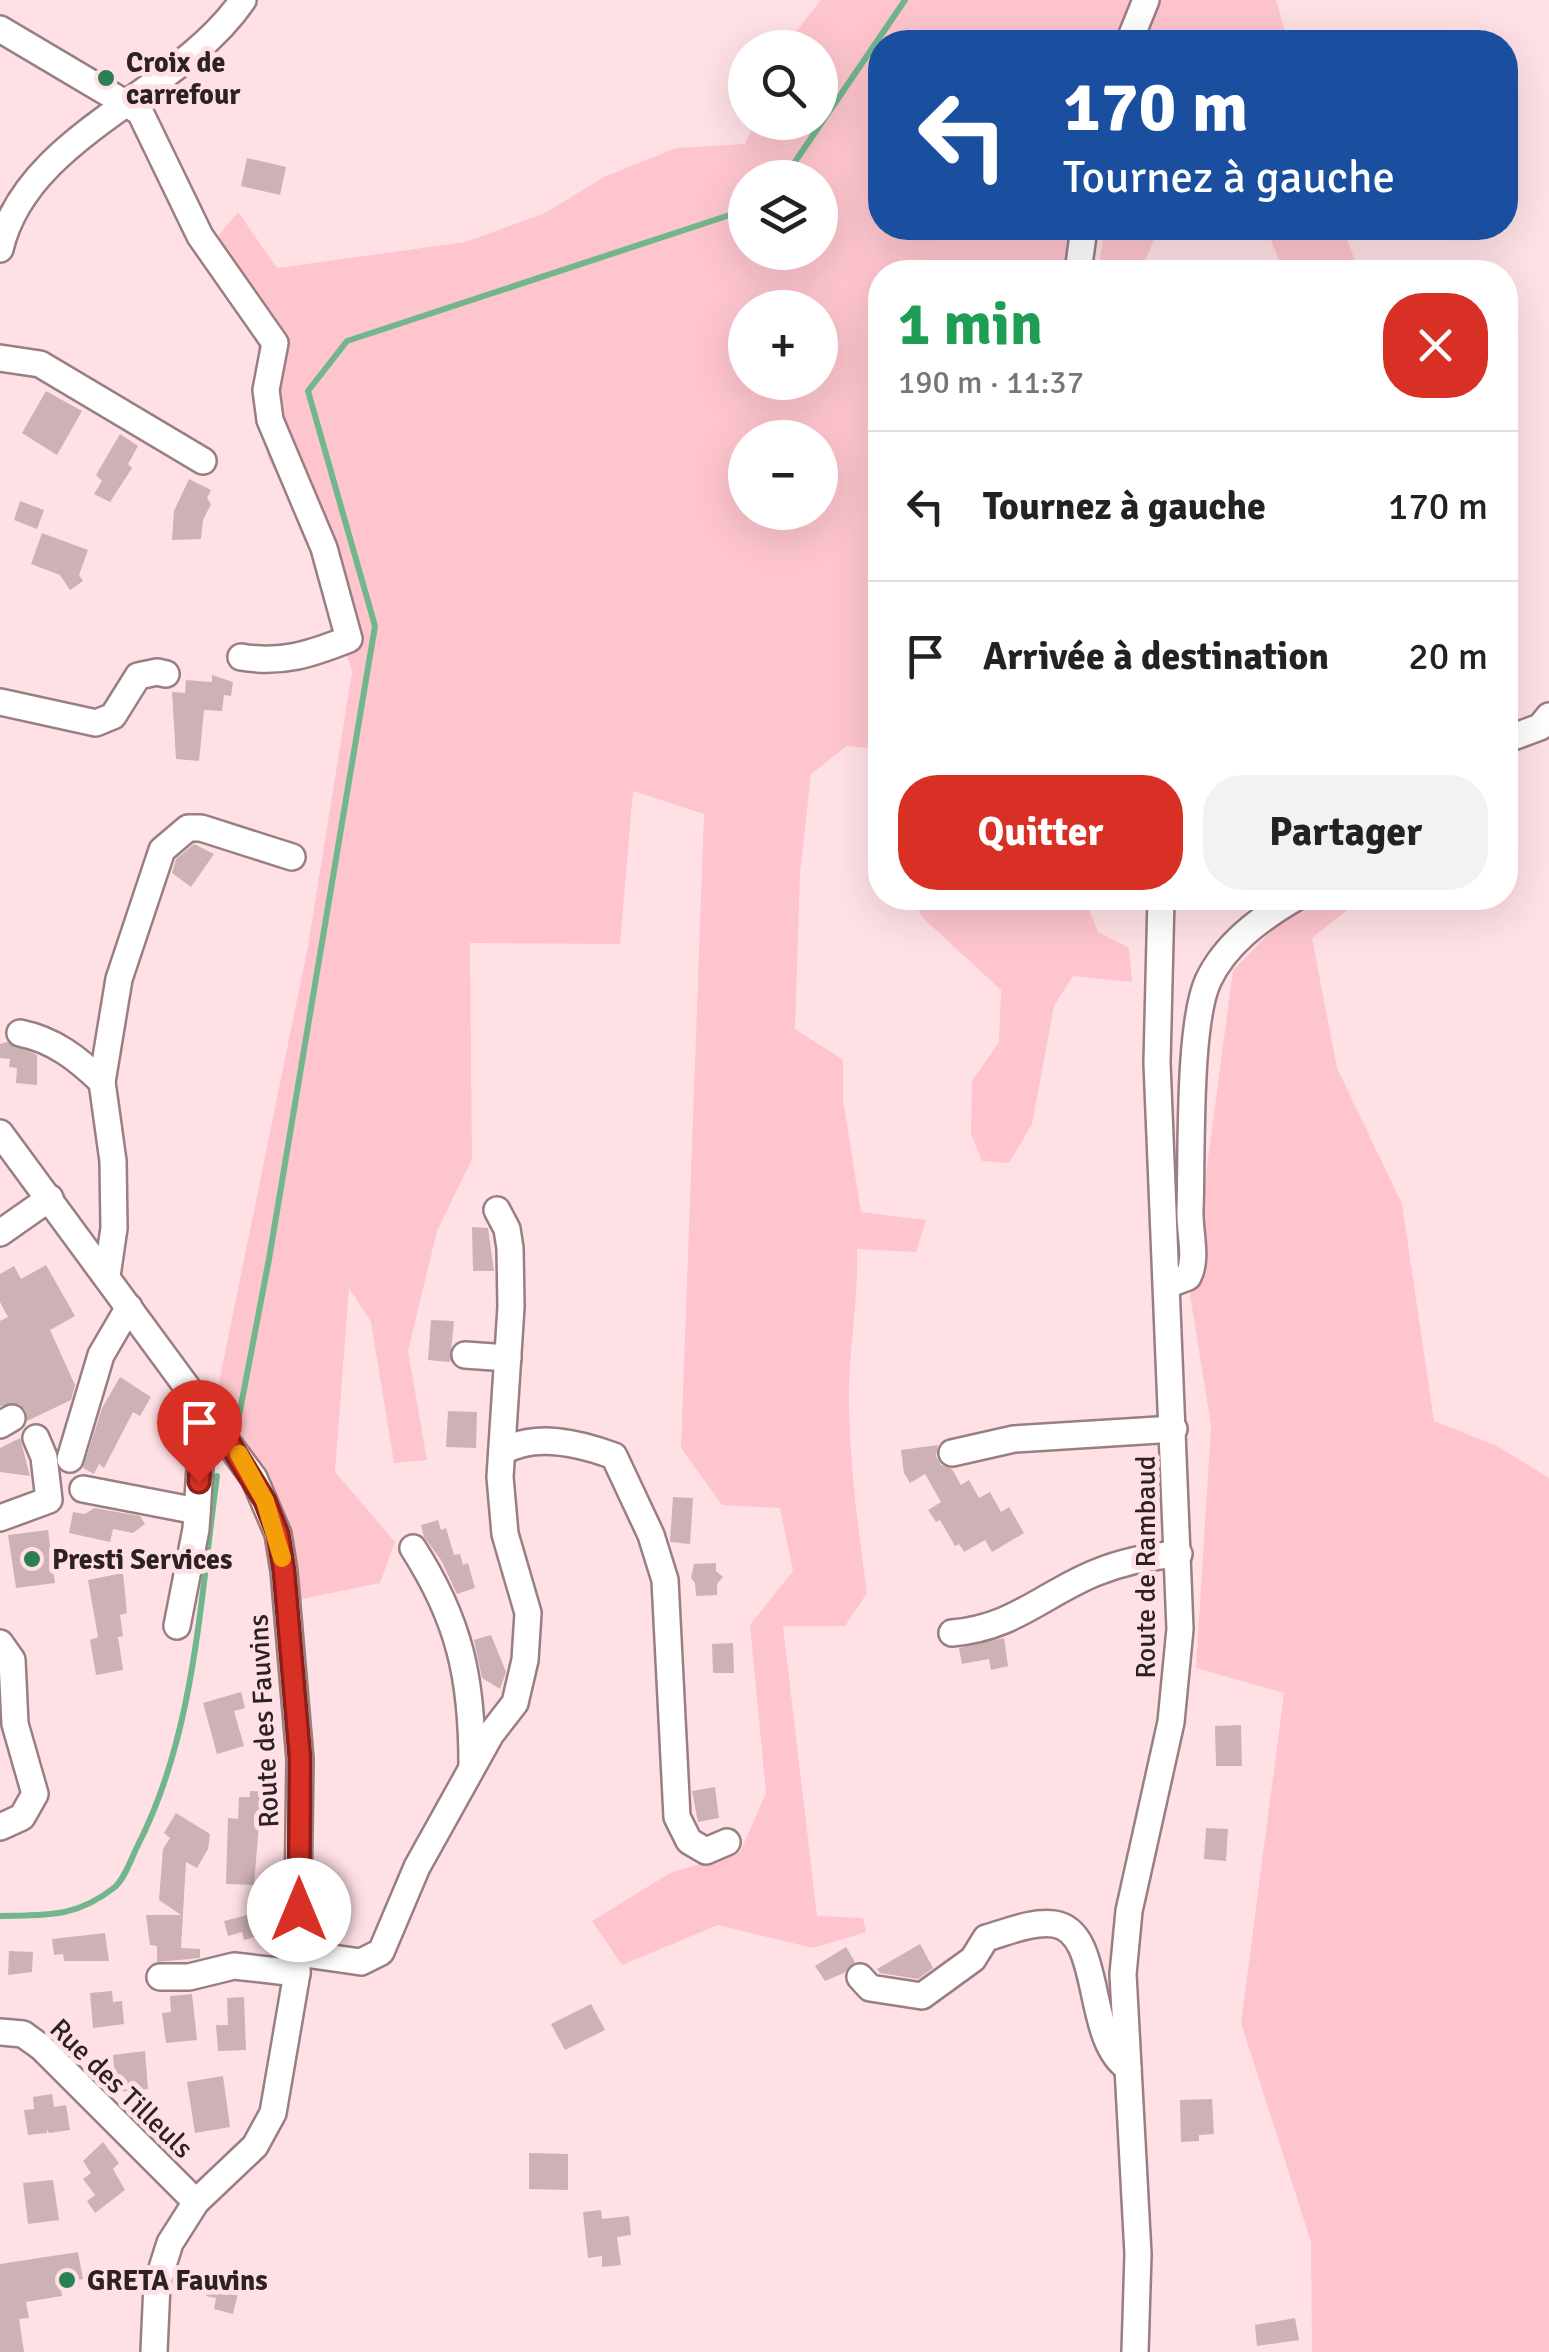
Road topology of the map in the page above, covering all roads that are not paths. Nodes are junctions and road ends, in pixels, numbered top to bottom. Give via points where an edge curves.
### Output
1 (243, 0) edge
2 (1146, 0) edge
3 (0, 29) edge
4 (1134, 30) edge
5 (128, 104) junction
6 (0, 249) edge
7 (0, 358) edge
8 (203, 461) dead end
9 (241, 657) dead end
10 (166, 674) dead end
11 (0, 702) edge
12 (1549, 716) edge
13 (1518, 735) edge
14 (292, 857) dead end
15 (1160, 910) edge
16 (1277, 910) edge
17 (20, 1034) dead end
18 (102, 1082) junction
19 (0, 1134) edge
20 (50, 1198) junction
21 (497, 1210) dead end
22 (0, 1232) edge
23 (107, 1276) junction
24 (1167, 1285) junction
25 (129, 1307) junction
26 (465, 1355) dead end
27 (508, 1358) junction
28 (217, 1423) junction
29 (1174, 1429) junction
30 (36, 1438) dead end
31 (502, 1452) junction
32 (952, 1453) dead end
33 (70, 1459) dead end
34 (83, 1489) dead end
35 (197, 1511) junction
36 (0, 1518) edge
37 (413, 1548) dead end
38 (1179, 1554) junction
39 (177, 1626) dead end
40 (952, 1633) dead end
41 (0, 1644) edge
42 (472, 1769) junction
43 (0, 1827) edge
44 (727, 1842) dead end
45 (298, 1963) junction
46 (160, 1977) dead end
47 (860, 1977) dead end
48 (0, 2032) edge
49 (1128, 2068) junction
50 (196, 2202) junction
51 (154, 2352) edge
52 (1135, 2352) edge

1 - 5 street via 192,57
2 - 4 street
3 - 5 street
5 - 6 street via 34,180
5 - 9 street via 149,125 200,236 276,343 266,390 270,420 324,548 349,639 300,658
7 - 8 street via 40,364
10 - 11 street via 138,676 113,716 96,724
12 - 13 street
14 - 18 street via 202,828 188,828 162,850 119,979
15 - 24 street, Route de Rambaud via 1156,997
16 - 24 street via 1245,932 1207,982 1197,1047 1193,1267 1188,1278
17 - 18 street via 43,1038 78,1058
18 - 23 street via 113,1161
19 - 20 street, Route des Fauvins
20 - 22 street
20 - 23 street, Route des Fauvins
21 - 27 street via 510,1248
23 - 25 street, Route des Fauvins
24 - 29 street, Route de Rambaud
25 - 28 street, Route des Fauvins
25 - 33 street via 101,1354
26 - 27 street
27 - 31 street
28 - 35 street via 201,1452
28 - 45 street, Route des Fauvins via 265,1501 284,1571 300,1758
29 - 32 street via 1014,1439
29 - 38 street, Route de Rambaud
30 - 36 street via 49,1500
31 - 42 street via 505,1534 528,1614 525,1660 515,1703
31 - 44 street via 537,1441 582,1444 614,1456 665,1580 677,1817 689,1841 706,1851
34 - 35 street
35 - 39 street
37 - 42 street via 453,1622 472,1699
38 - 40 street via 1110,1568 1018,1617
38 - 49 street, Route de Rambaud via 1177,1679 1129,1911 1123,1974
41 - 43 street via 12,1660 15,1724 35,1794 22,1817
42 - 45 street via 381,1952 361,1962
45 - 46 street
45 - 50 street, Route des Fauvins via 273,2114 255,2146
47 - 49 street via 870,1988 922,1996 973,1960 986,1938 1028,1926 1066,1927 1086,1956 1109,2052
48 - 50 street, Rue des Tilleuls via 23,2034 41,2047
49 - 52 street, Route de Rambaud via 1138,2254
50 - 51 street, Route des Fauvins via 162,2261

